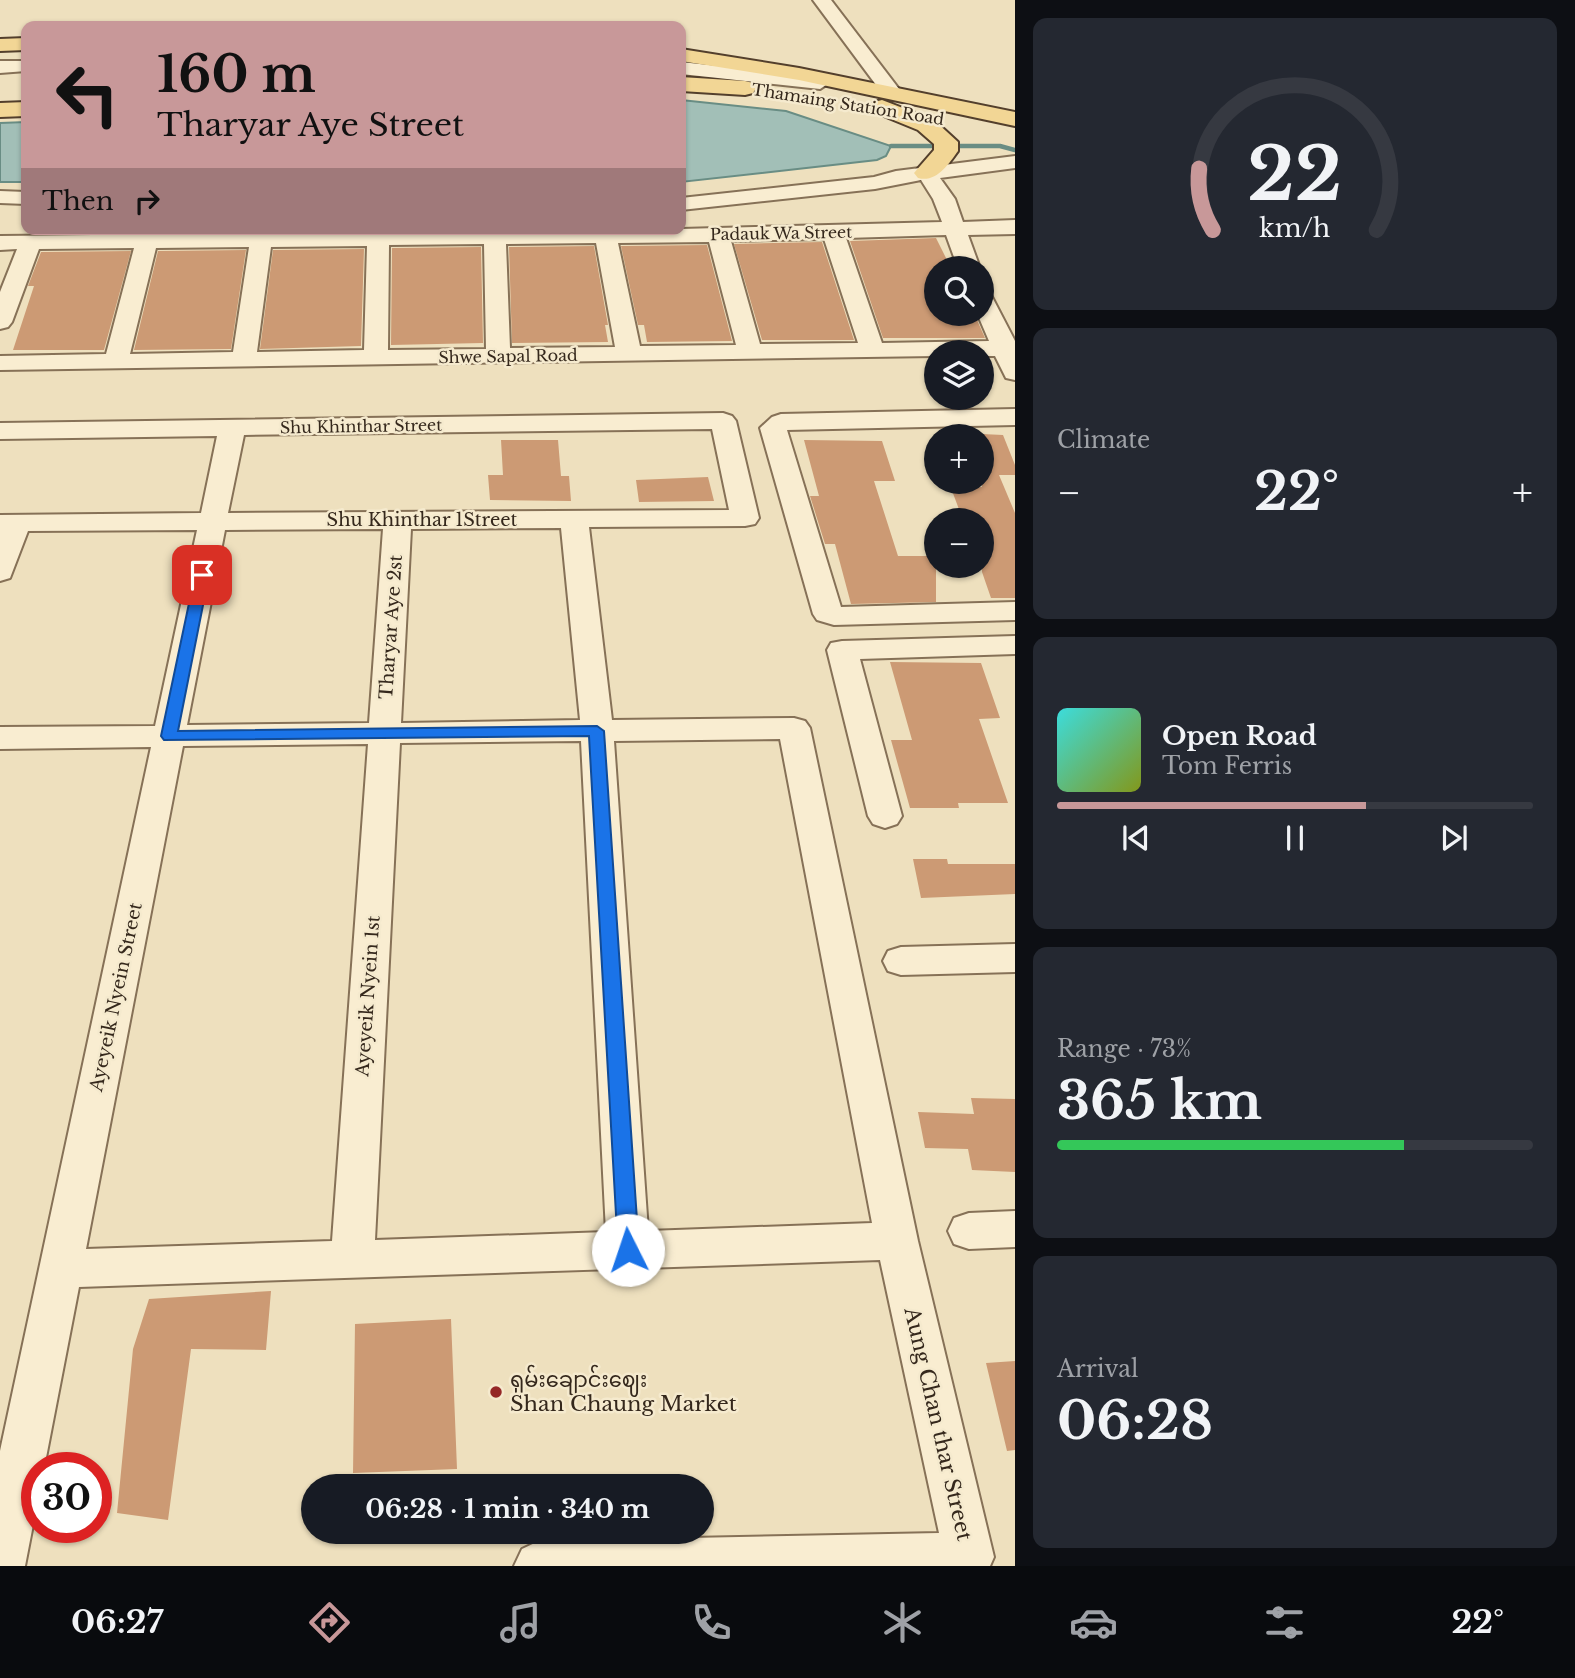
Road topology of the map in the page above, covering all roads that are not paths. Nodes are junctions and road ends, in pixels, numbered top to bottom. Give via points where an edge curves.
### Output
1 (822, 0) edge
2 (21, 44) edge
3 (0, 45) edge
4 (686, 56) edge
5 (21, 65) edge
6 (0, 67) edge
7 (686, 68) edge
8 (686, 78) edge
9 (686, 84) edge
10 (884, 99) junction
11 (21, 102) edge
12 (0, 103) edge
13 (21, 109) edge
14 (0, 110) edge
15 (1015, 119) edge
16 (1015, 133) edge
17 (1015, 162) edge
18 (926, 173) junction
19 (896, 177) junction
20 (686, 194) edge
21 (0, 197) edge
22 (21, 198) edge
23 (686, 203) edge
24 (0, 206) edge
25 (21, 207) edge
26 (1015, 227) edge
27 (954, 230) junction
28 (833, 232) junction
29 (718, 234) junction
30 (662, 235) edge
31 (686, 235) edge
32 (606, 236) junction
33 (495, 237) junction
34 (378, 239) junction
35 (261, 240) junction
36 (31, 242) junction
37 (147, 242) junction
38 (0, 243) edge
39 (964, 256) edge
40 (994, 320) edge
41 (0, 322) edge
42 (1009, 348) edge
43 (872, 350) junction
44 (750, 352) junction
45 (629, 354) junction
46 (498, 356) junction
47 (244, 359) junction
48 (376, 359) junction
49 (116, 361) junction
50 (0, 363) edge
51 (1015, 373) edge
52 (1015, 417) edge
53 (723, 421) joint
54 (232, 428) junction
55 (0, 432) edge
56 (574, 519) junction
57 (398, 520) junction
58 (213, 522) junction
59 (8, 523) edge
60 (0, 572) edge
61 (1015, 611) edge
62 (1015, 645) edge
63 (597, 731) junction
64 (385, 734) junction
65 (169, 736) junction
66 (0, 738) edge
67 (885, 816) dead end
68 (1015, 958) edge
69 (901, 961) dead end
70 (1015, 1229) edge
71 (969, 1231) dead end
72 (897, 1241) junction
73 (628, 1250) junction
74 (352, 1259) junction
75 (60, 1269) junction
76 (651, 1565) edge
77 (0, 1566) edge
78 (539, 1566) edge

1 - 10 street
2 - 3 main road
4 - 10 main road, Thamaing Station Road via 799,74
5 - 6 street
7 - 10 street via 778,76
8 - 10 main road, Thamaing Station Road
9 - 10 main road, Thamaing Station Road
10 - 15 main road
10 - 16 main road, Thamaing Station Road
10 - 18 main road via 946,142 946,151
11 - 12 main road
13 - 14 main road
17 - 18 street
18 - 19 street
18 - 27 street via 944,199
19 - 20 street via 867,175
19 - 23 street
21 - 22 street
24 - 25 street
26 - 27 street, Padauk Wa Street
27 - 28 street, Padauk Wa Street
27 - 39 street
28 - 29 street, Padauk Wa Street
28 - 43 street
29 - 31 street, Padauk Wa Street
29 - 44 street
30 - 32 street, Padauk Wa Street
32 - 33 street, Padauk Wa Street
32 - 45 street
33 - 34 street, Padauk Wa Street
33 - 46 street
34 - 35 street, Padauk Wa Street
34 - 48 street
35 - 37 street, Padauk Wa Street
35 - 47 street
36 - 37 street, Padauk Wa Street
36 - 38 street, Padauk Wa Street
36 - 41 street
37 - 49 street
40 - 42 street
42 - 43 street, Shwe Sapal Road
42 - 51 street
43 - 44 street, Shwe Sapal Road
44 - 45 street, Shwe Sapal Road
45 - 46 street, Shwe Sapal Road
46 - 48 street, Shwe Sapal Road
47 - 48 street, Shwe Sapal Road
47 - 49 street, Shwe Sapal Road
49 - 50 street, Shwe Sapal Road
52 - 61 street via 781,422 774,428 828,614
53 - 54 street, Shu Khinthar Street
53 - 56 street, Shu Khinthar 1Street via 745,518
54 - 55 street, Shu Khinthar Street
54 - 58 street, Ayeyeik Nyein Street
56 - 57 street, Shu Khinthar 1Street
56 - 63 street
57 - 58 street, Shu Khinthar 1Street
57 - 64 street, Tharyar Aye 2st
58 - 59 street, Shu Khinthar 1Street
58 - 65 street, Ayeyeik Nyein Street
59 - 60 street
62 - 67 street via 842,650
63 - 64 street
63 - 72 street via 793,729
63 - 73 street
64 - 65 street
64 - 74 street, Ayeyeik Nyein 1st
65 - 66 street
65 - 75 street, Ayeyeik Nyein Street
68 - 69 street
70 - 71 street
72 - 73 street
72 - 76 street, Aung Chan thar Street via 969,1557
73 - 74 street
74 - 75 street
75 - 77 street, Ayeyeik Nyein Street
76 - 78 street, Aung Chan thar Street

